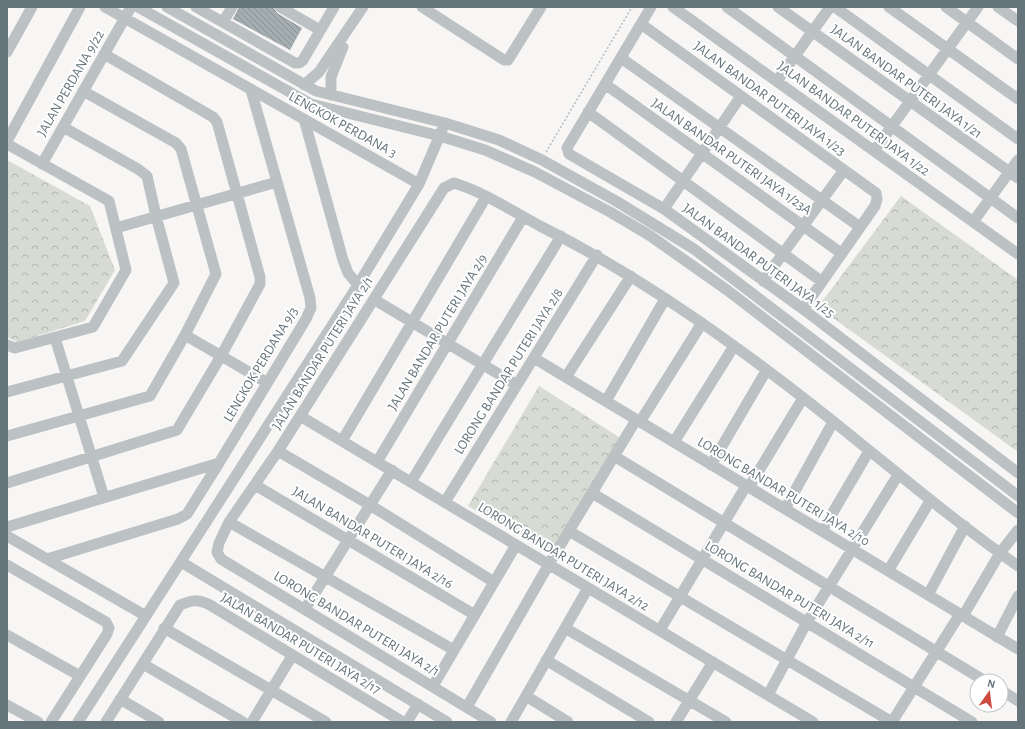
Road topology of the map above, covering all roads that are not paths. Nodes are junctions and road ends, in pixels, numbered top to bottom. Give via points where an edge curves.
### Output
1 (32, 7) edge
2 (80, 7) edge
3 (105, 7) edge
4 (131, 7) edge
5 (138, 7) edge
6 (167, 7) edge
7 (196, 7) edge
8 (232, 7) edge
9 (280, 7) edge
10 (334, 7) edge
11 (363, 7) edge
12 (422, 7) edge
13 (541, 7) edge
14 (652, 7) edge
15 (728, 7) edge
16 (778, 7) edge
17 (830, 7) edge
18 (835, 7) edge
19 (889, 7) edge
20 (946, 7) edge
21 (978, 7) edge
22 (998, 7) edge
23 (676, 8) edge
24 (124, 18) junction
25 (1018, 21) edge
26 (223, 22) junction
27 (967, 22) junction
28 (641, 24) junction
29 (320, 30) junction
30 (813, 32) junction
31 (948, 49) junction
32 (7, 52) edge
33 (104, 54) junction
34 (795, 56) junction
35 (621, 58) junction
36 (1018, 59) edge
37 (929, 75) junction
38 (777, 81) junction
39 (605, 84) junction
40 (304, 85) junction
41 (83, 90) junction
42 (251, 90) junction
43 (331, 94) junction
44 (741, 96) junction
45 (1018, 99) edge
46 (910, 101) junction
47 (588, 112) junction
48 (304, 120) junction
49 (445, 123) junction
50 (892, 126) junction
51 (63, 127) junction
52 (720, 128) junction
53 (440, 136) junction
54 (1018, 139) edge
55 (7, 142) edge
56 (874, 151) junction
57 (702, 154) junction
58 (1018, 160) edge
59 (42, 164) junction
60 (844, 170) junction
61 (1014, 175) edge
62 (683, 181) junction
63 (277, 182) junction
64 (420, 184) junction
65 (237, 193) junction
66 (486, 197) junction
67 (990, 198) junction
68 (821, 200) junction
69 (197, 204) junction
70 (664, 209) junction
71 (156, 216) junction
72 (523, 217) junction
73 (1018, 218) edge
74 (973, 222) junction
75 (803, 226) junction
76 (860, 227) junction
77 (116, 228) junction
78 (562, 236) junction
79 (783, 253) junction
80 (841, 253) junction
81 (1018, 254) edge
82 (597, 256) junction
83 (631, 276) junction
84 (763, 281) junction
85 (822, 281) junction
86 (358, 285) junction
87 (666, 299) junction
88 (375, 300) junction
89 (802, 309) junction
90 (412, 322) junction
91 (702, 323) junction
92 (186, 335) junction
93 (55, 338) junction
94 (448, 344) junction
95 (7, 345) edge
96 (734, 346) junction
97 (221, 356) junction
98 (534, 358) junction
99 (483, 365) junction
100 (766, 371) junction
101 (67, 375) junction
102 (566, 377) junction
103 (266, 382) junction
104 (900, 383) junction
105 (517, 385) junction
106 (7, 392) edge
107 (803, 398) junction
108 (888, 398) junction
109 (606, 401) junction
110 (880, 406) junction
111 (80, 416) junction
112 (300, 416) junction
113 (638, 421) junction
114 (833, 422) junction
115 (7, 436) edge
116 (342, 441) junction
117 (674, 442) junction
118 (278, 451) junction
119 (869, 451) junction
120 (614, 456) junction
121 (92, 457) junction
122 (377, 462) junction
123 (219, 463) junction
124 (711, 465) junction
125 (392, 470) junction
126 (1018, 473) edge
127 (898, 474) junction
128 (411, 482) junction
129 (7, 483) edge
130 (255, 485) junction
131 (747, 486) junction
132 (592, 493) junction
133 (1018, 496) edge
134 (104, 497) junction
135 (930, 501) junction
136 (445, 502) junction
137 (370, 505) junction
138 (785, 509) junction
139 (1018, 513) edge
140 (229, 522) junction
141 (724, 523) junction
142 (965, 526) junction
143 (7, 527) edge
144 (1018, 530) edge
145 (569, 531) junction
146 (822, 531) junction
147 (7, 536) edge
148 (348, 540) junction
149 (218, 543) joint
150 (516, 545) junction
151 (853, 550) junction
152 (1000, 553) junction
153 (47, 559) junction
154 (702, 559) junction
155 (181, 562) junction
156 (549, 564) junction
157 (7, 565) edge
158 (1018, 566) edge
159 (888, 571) junction
160 (326, 576) junction
161 (494, 582) junction
162 (830, 587) junction
163 (588, 588) junction
164 (928, 595) junction
165 (680, 596) junction
166 (1018, 596) edge
167 (305, 609) junction
168 (475, 615) junction
169 (962, 615) junction
170 (146, 616) junction
171 (807, 622) junction
172 (164, 628) junction
173 (565, 628) junction
174 (660, 630) junction
175 (7, 635) edge
176 (998, 637) junction
177 (1018, 649) edge
178 (454, 650) junction
179 (937, 652) junction
180 (292, 656) junction
181 (546, 660) junction
182 (787, 660) junction
183 (713, 662) junction
184 (143, 664) junction
185 (972, 673) edge
186 (80, 676) junction
187 (433, 686) junction
188 (914, 687) junction
189 (271, 690) junction
190 (768, 695) junction
191 (1009, 695) edge
192 (526, 696) junction
193 (120, 699) junction
194 (689, 700) junction
195 (1018, 701) edge
196 (418, 704) junction
197 (7, 705) edge
198 (468, 707) junction
199 (38, 722) edge
200 (51, 722) edge
201 (78, 722) edge
202 (106, 722) edge
203 (158, 722) edge
204 (243, 722) edge
205 (252, 722) edge
206 (326, 722) edge
207 (403, 722) edge
208 (407, 722) edge
209 (447, 722) edge
210 (491, 722) edge
211 (511, 722) edge
212 (568, 722) edge
213 (649, 722) edge
214 (676, 722) edge
215 (726, 722) edge
216 (813, 722) edge
217 (892, 722) edge
218 (972, 722) edge

1 - 32 street
2 - 55 street
3 - 24 street
4 - 24 street, JALAN PERDANA 9/22
5 - 53 street via 311,104
6 - 40 street
7 - 26 street
8 - 26 street
9 - 29 street
10 - 29 street
11 - 40 street via 319,72
11 - 43 street via 331,77
12 - 13 street via 504,60 508,60
14 - 28 street
15 - 34 street
16 - 30 street, JALAN BANDAR PUTERI JAYA 1/21
17 - 30 street
18 - 37 street
19 - 31 street
20 - 27 street
21 - 27 street
22 - 25 street
23 - 38 street, JALAN BANDAR PUTERI JAYA 1/22
24 - 33 street, JALAN PERDANA 9/22
24 - 42 street
26 - 29 street via 294,63 303,60
27 - 31 street
27 - 36 street
28 - 35 street
28 - 44 street, JALAN BANDAR PUTERI JAYA 1/23
30 - 34 street
30 - 46 street, JALAN BANDAR PUTERI JAYA 1/21
31 - 37 street
31 - 45 street
33 - 41 street, JALAN PERDANA 9/22
33 - 65 street via 213,117 217,122
34 - 38 street
34 - 50 street
35 - 39 street
35 - 52 street
37 - 46 street
37 - 54 street
38 - 56 street, JALAN BANDAR PUTERI JAYA 1/22
39 - 47 street
39 - 57 street, JALAN BANDAR PUTERI JAYA 1/23A
40 - 43 street
41 - 51 street, JALAN PERDANA 9/22
41 - 69 street via 176,142 185,159
42 - 48 street, LENGKOK PERDANA 3
42 - 63 street, LENGKOK PERDANA 9/3
43 - 49 street
44 - 52 street
44 - 60 street, JALAN BANDAR PUTERI JAYA 1/23
46 - 50 street
46 - 61 street, JALAN BANDAR PUTERI JAYA 1/21
47 - 62 street
47 - 70 street, JALAN BANDAR PUTERI JAYA 1/25 via 567,148 569,154
48 - 64 street, LENGKOK PERDANA 3
48 - 86 street via 343,260 348,273
49 - 53 street
49 - 108 street via 499,140 542,160 616,201 694,250
50 - 56 street
50 - 67 street
51 - 59 street, JALAN PERDANA 9/22
51 - 71 street via 147,176
52 - 57 street
52 - 68 street
53 - 64 street
53 - 110 street via 485,150 535,172 572,190 649,235 727,290
55 - 59 street
56 - 74 street, JALAN BANDAR PUTERI JAYA 1/22
57 - 62 street
57 - 75 street, JALAN BANDAR PUTERI JAYA 1/23A
58 - 61 street
59 - 77 street via 109,201
60 - 68 street
60 - 76 street, JALAN BANDAR PUTERI JAYA 1/23 via 876,193 875,206
61 - 67 street
62 - 70 street
62 - 79 street
63 - 65 street
63 - 103 street, LENGKOK PERDANA 9/3 via 311,308
64 - 86 street
65 - 69 street
65 - 97 street via 260,284
66 - 72 street
66 - 88 street, JALAN BANDAR PUTERI JAYA 2/1 via 454,183 444,188
66 - 90 street
67 - 73 street
67 - 74 street
68 - 75 street
68 - 76 street
69 - 71 street
69 - 92 street via 216,274
70 - 84 street, JALAN BANDAR PUTERI JAYA 1/25
71 - 77 street
71 - 101 street via 174,283 169,292 122,361
72 - 78 street
72 - 94 street, JALAN BANDAR PUTERI JAYA 2/9
74 - 81 street, JALAN BANDAR PUTERI JAYA 1/22
75 - 79 street
75 - 80 street, JALAN BANDAR PUTERI JAYA 1/23A
76 - 80 street
77 - 93 street via 126,270 121,281 93,327
78 - 82 street
78 - 99 street
79 - 84 street
79 - 85 street
80 - 85 street
82 - 83 street
82 - 98 street, LORONG BANDAR PUTERI JAYA 2/8
83 - 87 street
83 - 102 street
84 - 89 street, JALAN BANDAR PUTERI JAYA 1/25
85 - 89 street
86 - 155 street
87 - 91 street
87 - 109 street
88 - 90 street
88 - 112 street, JALAN BANDAR PUTERI JAYA 2/1
89 - 104 street, JALAN BANDAR PUTERI JAYA 1/25
90 - 94 street
90 - 116 street
91 - 96 street
91 - 113 street
92 - 97 street
92 - 111 street via 150,396
93 - 95 street via 15,348
93 - 101 street
94 - 99 street
94 - 122 street, JALAN BANDAR PUTERI JAYA 2/9
96 - 100 street
96 - 117 street
97 - 103 street
97 - 121 street via 177,430
98 - 102 street, LORONG BANDAR PUTERI JAYA 2/10
98 - 105 street, LORONG BANDAR PUTERI JAYA 2/8
99 - 105 street
99 - 128 street
100 - 107 street
100 - 124 street
101 - 106 street
101 - 111 street
102 - 109 street, LORONG BANDAR PUTERI JAYA 2/10
103 - 123 street, LENGKOK PERDANA 9/3
104 - 108 street
104 - 126 street, JALAN BANDAR PUTERI JAYA 1/25
105 - 136 street, LORONG BANDAR PUTERI JAYA 2/8
107 - 114 street
107 - 131 street
108 - 110 street
108 - 133 street
109 - 113 street, LORONG BANDAR PUTERI JAYA 2/10
110 - 139 street
111 - 115 street
111 - 121 street
112 - 116 street, LORONG BANDAR PUTERI JAYA 2/12
112 - 118 street, JALAN BANDAR PUTERI JAYA 2/1
113 - 117 street, LORONG BANDAR PUTERI JAYA 2/10
113 - 120 street
114 - 119 street
114 - 138 street
116 - 122 street, LORONG BANDAR PUTERI JAYA 2/12
117 - 124 street, LORONG BANDAR PUTERI JAYA 2/10
118 - 130 street, JALAN BANDAR PUTERI JAYA 2/1
118 - 137 street
119 - 127 street
119 - 146 street
120 - 132 street
120 - 141 street
121 - 129 street
121 - 134 street
122 - 125 street, LORONG BANDAR PUTERI JAYA 2/12
123 - 134 street
123 - 153 street, LENGKOK PERDANA 9/3 via 187,514 178,519
124 - 131 street, LORONG BANDAR PUTERI JAYA 2/10
125 - 128 street, LORONG BANDAR PUTERI JAYA 2/12
125 - 137 street
127 - 135 street
127 - 151 street
128 - 136 street, LORONG BANDAR PUTERI JAYA 2/12
130 - 140 street, JALAN BANDAR PUTERI JAYA 2/1
130 - 148 street, JALAN BANDAR PUTERI JAYA 2/16
131 - 138 street, LORONG BANDAR PUTERI JAYA 2/10
131 - 141 street
132 - 145 street
132 - 154 street, LORONG BANDAR PUTERI JAYA 2/11
134 - 143 street
135 - 142 street
135 - 159 street
136 - 150 street, LORONG BANDAR PUTERI JAYA 2/12
137 - 148 street
137 - 161 street
138 - 146 street, LORONG BANDAR PUTERI JAYA 2/10
140 - 149 street, JALAN BANDAR PUTERI JAYA 2/1
140 - 160 street
141 - 154 street
141 - 162 street
142 - 152 street
142 - 164 street
144 - 152 street
145 - 156 street
145 - 165 street
146 - 151 street, LORONG BANDAR PUTERI JAYA 2/10
147 - 153 street
148 - 160 street
148 - 168 street, JALAN BANDAR PUTERI JAYA 2/16
149 - 167 street, LORONG BANDAR PUTERI JAYA 2/1 via 217,552 221,559
150 - 156 street, LORONG BANDAR PUTERI JAYA 2/12
150 - 161 street
151 - 159 street, LORONG BANDAR PUTERI JAYA 2/10
151 - 162 street
152 - 158 street
152 - 169 street
153 - 170 street
154 - 165 street
154 - 171 street, LORONG BANDAR PUTERI JAYA 2/11
155 - 170 street
155 - 196 street
156 - 163 street, LORONG BANDAR PUTERI JAYA 2/12
156 - 198 street
157 - 186 street via 106,622 109,628 107,634
159 - 164 street, LORONG BANDAR PUTERI JAYA 2/10
160 - 167 street
160 - 178 street
161 - 168 street
162 - 171 street
162 - 179 street
163 - 173 street
163 - 174 street, LORONG BANDAR PUTERI JAYA 2/12
164 - 169 street, LORONG BANDAR PUTERI JAYA 2/10
165 - 174 street
165 - 182 street
166 - 176 street
167 - 187 street, LORONG BANDAR PUTERI JAYA 2/1
168 - 178 street
169 - 176 street, LORONG BANDAR PUTERI JAYA 2/10
169 - 179 street
170 - 201 street
171 - 182 street
171 - 188 street, LORONG BANDAR PUTERI JAYA 2/11
172 - 180 street, JALAN BANDAR PUTERI JAYA 2/17 via 180,605 192,600 205,602
172 - 184 street
172 - 189 street
173 - 181 street
173 - 194 street
174 - 183 street, LORONG BANDAR PUTERI JAYA 2/12
175 - 186 street
176 - 177 street, LORONG BANDAR PUTERI JAYA 2/10
178 - 187 street
179 - 185 street
179 - 188 street
180 - 189 street
180 - 207 street, JALAN BANDAR PUTERI JAYA 2/17
181 - 192 street
181 - 213 street
182 - 190 street
182 - 217 street
183 - 190 street, LORONG BANDAR PUTERI JAYA 2/12
183 - 194 street
184 - 193 street
184 - 204 street
186 - 200 street
187 - 198 street, LORONG BANDAR PUTERI JAYA 2/1
188 - 217 street
188 - 218 street, LORONG BANDAR PUTERI JAYA 2/11
189 - 205 street
189 - 206 street
190 - 216 street, LORONG BANDAR PUTERI JAYA 2/12
191 - 195 street
192 - 211 street
192 - 212 street
193 - 202 street
193 - 203 street
194 - 214 street
194 - 215 street
196 - 208 street
196 - 209 street
197 - 199 street
198 - 210 street, LORONG BANDAR PUTERI JAYA 2/1

